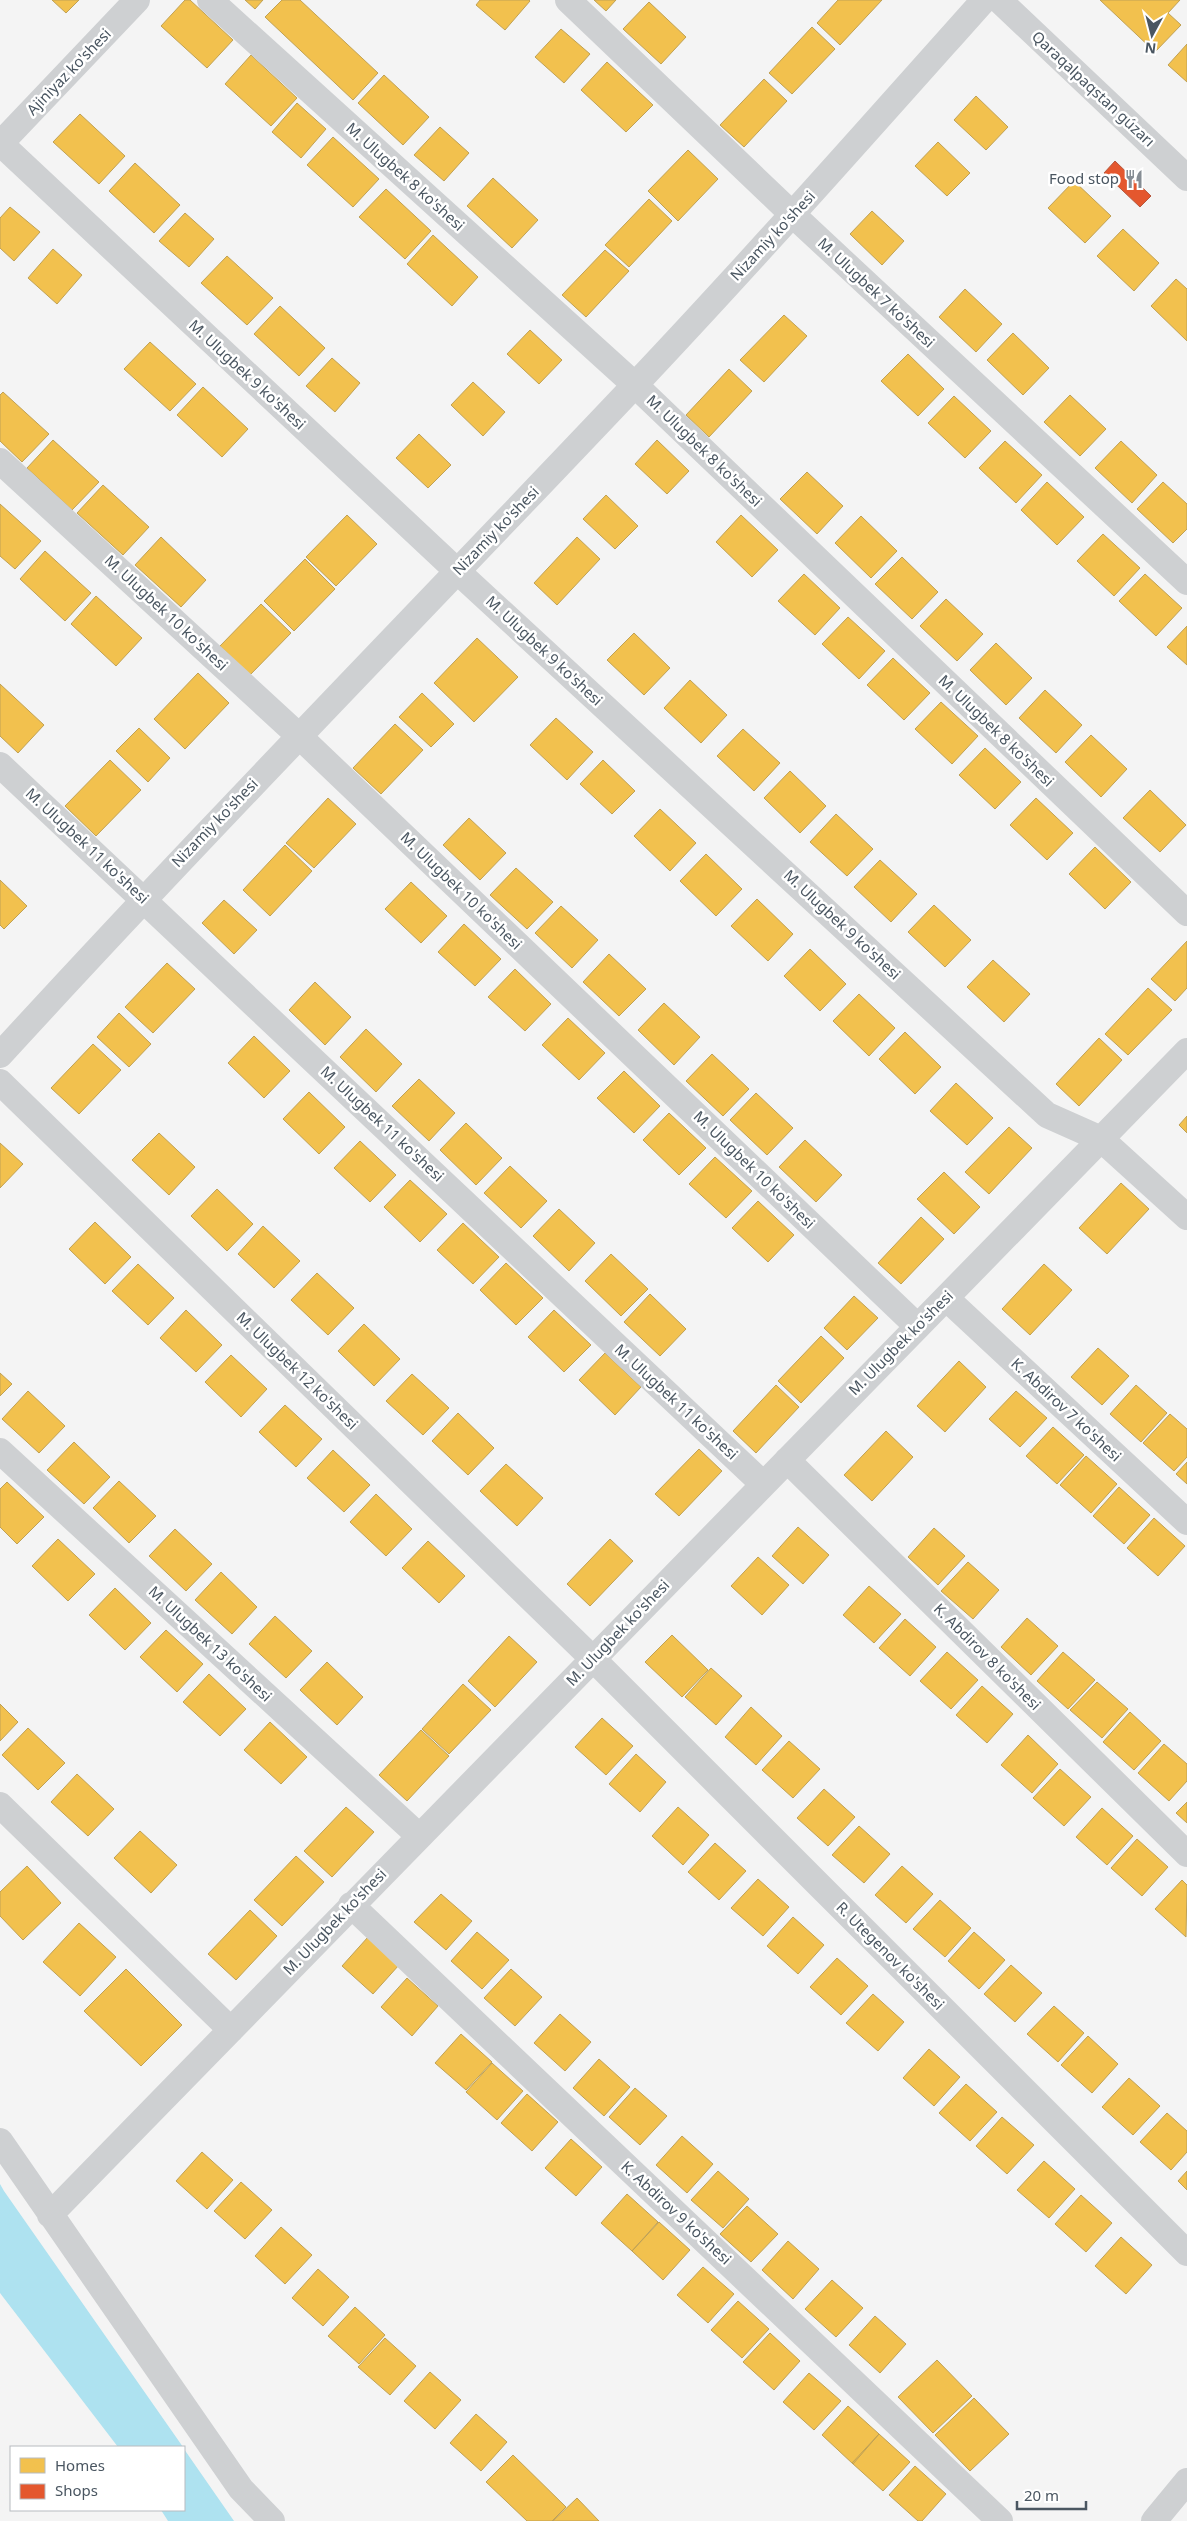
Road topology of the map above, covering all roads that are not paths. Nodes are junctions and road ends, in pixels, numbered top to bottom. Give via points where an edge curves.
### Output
1 (137, 0) edge
2 (210, 0) edge
3 (568, 0) edge
4 (984, 0) edge
5 (999, 0) edge
6 (0, 143) edge
7 (1187, 178) edge
8 (793, 215) junction
9 (635, 385) junction
10 (0, 461) edge
11 (457, 571) junction
12 (1187, 582) edge
13 (299, 736) junction
14 (0, 764) edge
15 (143, 898) junction
16 (1187, 913) edge
17 (1187, 1051) edge
18 (0, 1055) edge
19 (0, 1082) edge
20 (1101, 1139) junction
21 (1187, 1217) edge
22 (946, 1298) junction
23 (916, 1326) junction
24 (0, 1451) edge
25 (787, 1460) junction
26 (763, 1484) junction
27 (1187, 1522) edge
28 (593, 1659) junction
29 (0, 1805) edge
30 (419, 1836) junction
31 (1187, 1854) edge
32 (351, 1905) junction
33 (230, 2030) junction
34 (0, 2141) edge
35 (50, 2215) junction
36 (1187, 2253) edge
37 (1187, 2481) edge
38 (272, 2521) edge
39 (1000, 2521) edge
40 (1154, 2521) edge

1 - 6 street, Ajiniyaz ko'shesi
2 - 9 street, M. Ulugbek 8 ko'shesi
3 - 8 street, M. Ulugbek 7 ko'shesi
4 - 8 street, Nizamiy ko'shesi
5 - 7 street, Qaraqalpaqstan gúzarı
6 - 11 street, M. Ulugbek 9 ko'shesi
8 - 9 street, Nizamiy ko'shesi
8 - 12 street, M. Ulugbek 7 ko'shesi
9 - 11 street, Nizamiy ko'shesi
9 - 16 street, M. Ulugbek 8 ko'shesi
10 - 13 street, M. Ulugbek 10 ko'shesi
11 - 13 street, Nizamiy ko'shesi
11 - 20 street, M. Ulugbek 9 ko'shesi via 1047,1114
13 - 15 street, Nizamiy ko'shesi
13 - 23 street, M. Ulugbek 10 ko'shesi
14 - 15 street, M. Ulugbek 11 ko'shesi
15 - 18 street, Nizamiy ko'shesi
15 - 26 street, M. Ulugbek 11 ko'shesi
17 - 20 street, M. Ulugbek ko'shesi
19 - 28 street, M. Ulugbek 12 ko'shesi
20 - 21 street, M. Ulugbek 9 ko'shesi
20 - 22 street, M. Ulugbek ko'shesi
22 - 23 street, M. Ulugbek ko'shesi
22 - 27 street, K. Abdirov 7 ko'shesi
23 - 25 street, M. Ulugbek ko'shesi
24 - 30 street, M. Ulugbek 13 ko'shesi
25 - 26 street, M. Ulugbek ko'shesi
25 - 31 street, K. Abdirov 8 ko'shesi
26 - 28 street, M. Ulugbek ko'shesi
28 - 30 street, M. Ulugbek ko'shesi
28 - 36 street, R. Utegenov ko'shesi
29 - 33 street
30 - 32 street, M. Ulugbek ko'shesi
32 - 33 street, M. Ulugbek ko'shesi
32 - 39 street, K. Abdirov 9 ko'shesi
33 - 35 street, M. Ulugbek ko'shesi
34 - 35 street
35 - 38 street via 241,2489
37 - 40 street

